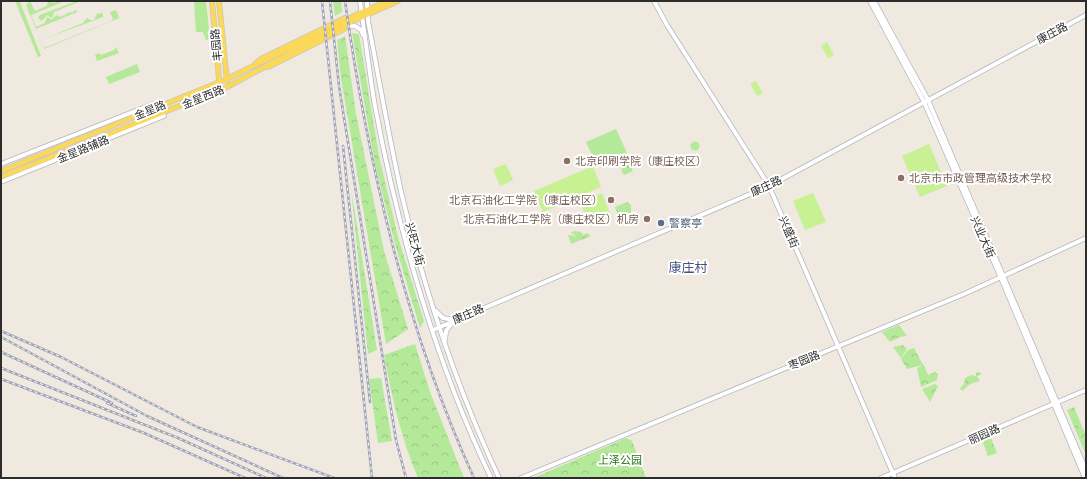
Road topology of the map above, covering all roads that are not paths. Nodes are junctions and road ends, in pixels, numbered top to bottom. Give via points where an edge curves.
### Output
1 (212, 1) edge
2 (219, 1) edge
3 (360, 1) edge
4 (367, 1) edge
5 (388, 1) edge
6 (398, 1) edge
7 (654, 1) edge
8 (870, 1) edge
9 (874, 1) edge
10 (365, 13) junction
11 (1086, 15) edge
12 (352, 21) junction
13 (346, 27) junction
14 (335, 29) junction
15 (364, 39) junction
16 (217, 58) junction
17 (225, 60) junction
18 (246, 76) junction
19 (227, 79) junction
20 (219, 82) junction
21 (227, 87) junction
22 (220, 90) junction
23 (926, 101) junction
24 (163, 105) junction
25 (164, 116) dead end
26 (1, 164) edge
27 (1, 171) edge
28 (1, 177) edge
29 (1, 182) edge
30 (769, 186) junction
31 (1086, 238) edge
32 (1003, 277) junction
33 (435, 309) junction
34 (454, 320) junction
35 (439, 327) junction
36 (433, 330) junction
37 (445, 345) junction
38 (838, 346) junction
39 (1086, 390) edge
40 (1055, 403) junction
41 (1086, 470) edge
42 (893, 473) junction
43 (499, 477) edge
44 (491, 478) edge
45 (522, 478) edge
46 (881, 478) edge
47 (895, 478) edge
48 (1085, 478) edge

1 - 16 main road, 丰园路
2 - 17 main road, 丰园路
3 - 10 street, 兴旺大街
4 - 10 street, 兴旺大街
5 - 10 main road, 金星西路
6 - 10 main road, 金星西路
7 - 30 street, 兴盛街
8 - 23 street, 兴业大街
9 - 23 street, 兴业大街
10 - 12 main road, 金星西路
10 - 15 street, 兴旺大街
10 - 19 main road, 金星路 via 337,21
10 - 33 street, 兴旺大街 via 403,197
11 - 23 street, 康庄路
12 - 13 main road
12 - 14 main road, 金星西路
13 - 14 street
13 - 15 street via 358,27
13 - 18 main road via 271,66
14 - 18 main road, 金星西路
15 - 36 street, 兴旺大街 via 389,173
16 - 17 main road via 220,61
16 - 20 main road, 丰园路
17 - 19 main road, 丰园路
18 - 21 main road, 金星西路
19 - 20 main road, 金星路
19 - 21 main road, 丰园路
20 - 22 main road, 丰园路
20 - 24 main road, 金星路
21 - 22 main road, 金星西路
22 - 28 main road, 金星西路
23 - 30 street, 康庄路
23 - 32 street, 兴业大街
24 - 26 street, 金星路辅路 via 153,104
24 - 27 main road, 金星路
25 - 29 street, 金星路辅路
30 - 34 street, 康庄路
30 - 38 street, 兴盛街
31 - 32 street, 枣园路
32 - 38 street, 枣园路
32 - 40 street, 兴业大街
33 - 34 street via 443,318
33 - 35 street, 兴旺大街
34 - 35 street, 康庄路
34 - 37 street via 446,331
35 - 36 street, 康庄路
35 - 37 street, 兴旺大街
36 - 44 street, 兴旺大街 via 460,407
37 - 43 street, 兴旺大街 via 472,418
38 - 42 street, 兴盛街
38 - 45 street, 枣园路
39 - 40 street, 丽园路
40 - 41 street, 兴业大街
40 - 42 street, 丽园路
40 - 48 street, 兴业大街
42 - 46 street, 丽园路
42 - 47 street, 兴盛街

